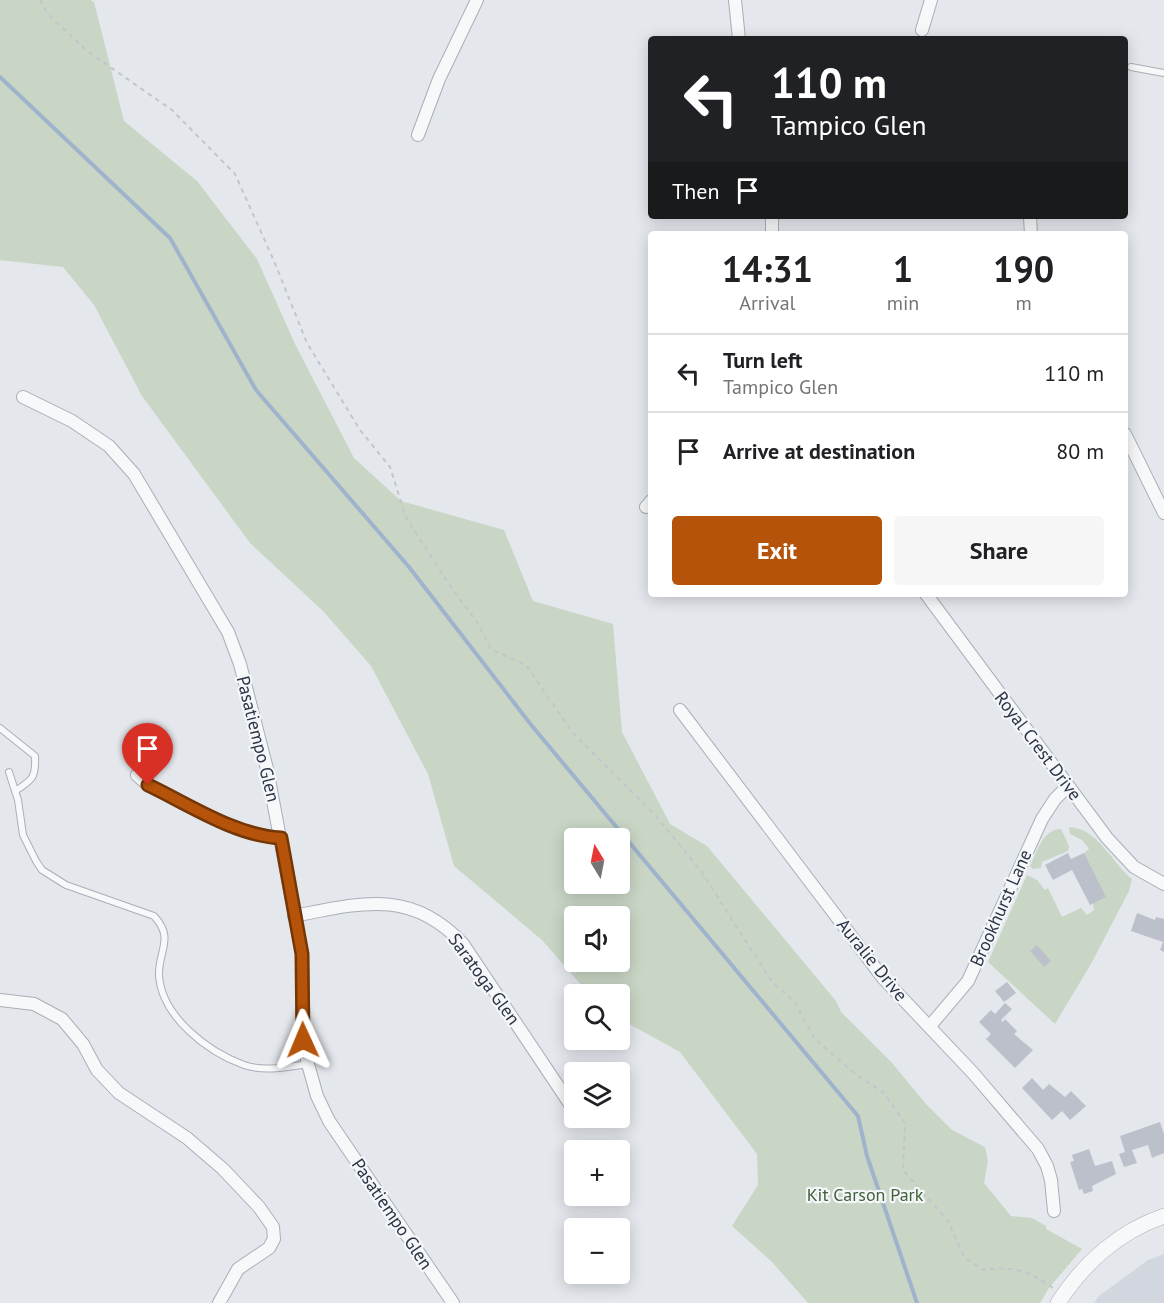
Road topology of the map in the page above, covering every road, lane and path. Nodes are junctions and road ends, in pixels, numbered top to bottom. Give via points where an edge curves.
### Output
1 (40, 0) edge
2 (477, 0) edge
3 (735, 0) edge
4 (931, 0) edge
5 (922, 30) dead end
6 (739, 36) edge
7 (1131, 67) dead end
8 (1164, 73) edge
9 (418, 135) dead end
10 (23, 397) dead end
11 (1128, 440) edge
12 (1164, 513) edge
13 (928, 597) edge
14 (680, 710) dead end
15 (0, 728) edge
16 (9, 772) dead end
17 (137, 775) dead end
18 (1067, 787) junction
19 (15, 791) junction
20 (281, 838) junction
21 (1164, 884) edge
22 (294, 916) junction
23 (0, 1000) edge
24 (930, 1026) junction
25 (308, 1064) junction
26 (564, 1095) edge
27 (1053, 1211) dead end
28 (1164, 1216) edge
29 (1053, 1288) dead end
30 (219, 1303) edge
31 (453, 1303) edge
32 (1058, 1303) edge

1 - 29 path via 48,14 87,51 172,110 235,174 307,343 360,430 390,467 406,518 491,649 526,665 572,732 656,816 701,870 772,982 794,1001 815,1039 884,1093 905,1123 903,1170 948,1221 964,1257 983,1270 1010,1267 1041,1278
2 - 9 street
3 - 6 street
4 - 5 street
7 - 8 lane
10 - 20 street, Pasatiempo Glen via 72,421 110,446 134,474 228,632 262,748
11 - 12 street
13 - 18 street, Royal Crest Drive
14 - 24 street, Auralie Drive via 883,978
15 - 19 lane via 35,756 36,772 30,782
16 - 19 lane
17 - 20 street via 148,785 246,832
18 - 21 street, Royal Crest Drive via 1123,856
18 - 24 street, Brookhurst Lane via 1042,819 963,990
19 - 25 lane via 23,835 42,870 66,885 154,916 163,926 161,988 174,1015 201,1042 245,1065 274,1068
20 - 22 street, Pasatiempo Glen
22 - 25 street, Pasatiempo Glen via 302,954 303,1040
22 - 26 street, Saratoga Glen via 378,902 416,910 450,930
23 - 30 street via 34,1004 62,1019 84,1044 97,1070 119,1093 186,1138 259,1207 273,1227 274,1239 269,1248 238,1269
24 - 27 street, Auralie Drive via 1038,1149 1051,1180
25 - 31 street, Pasatiempo Glen via 329,1121
28 - 32 street via 1133,1230 1104,1250

